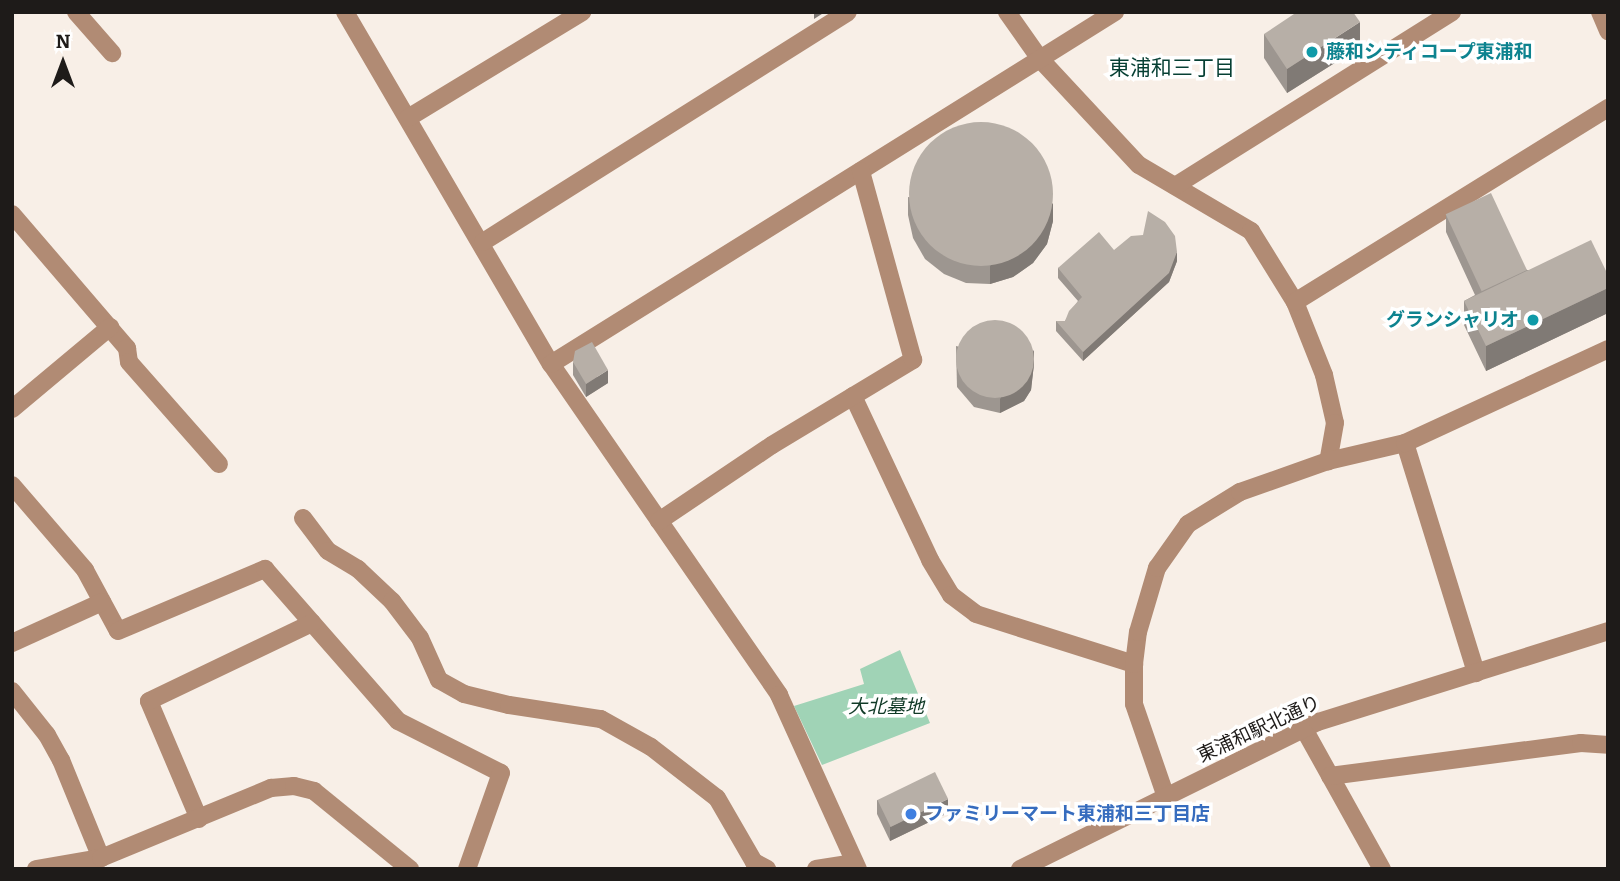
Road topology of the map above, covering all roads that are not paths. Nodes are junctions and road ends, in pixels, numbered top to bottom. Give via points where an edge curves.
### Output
1 (76, 12) edge
2 (345, 12) edge
3 (582, 12) edge
4 (848, 12) edge
5 (1007, 12) edge
6 (1115, 12) edge
7 (1451, 12) edge
8 (1600, 12) edge
9 (1608, 31) edge
10 (112, 53) dead end
11 (1040, 59) junction
12 (1608, 108) edge
13 (408, 118) junction
14 (861, 171) junction
15 (1175, 186) junction
16 (12, 214) edge
17 (482, 242) junction
18 (1295, 302) junction
19 (110, 327) junction
20 (1608, 349) edge
21 (551, 364) junction
22 (853, 396) junction
23 (12, 409) edge
24 (1405, 443) junction
25 (1328, 461) junction
26 (219, 464) dead end
27 (12, 485) edge
28 (303, 518) dead end
29 (659, 521) junction
30 (102, 602) junction
31 (312, 623) junction
32 (1608, 631) edge
33 (12, 643) edge
34 (1134, 664) junction
35 (1476, 673) junction
36 (12, 691) edge
37 (1304, 729) junction
38 (1608, 745) edge
39 (1330, 776) junction
40 (1166, 797) junction
41 (199, 819) junction
42 (101, 858) junction
43 (856, 866) edge
44 (36, 869) edge
45 (411, 869) edge
46 (467, 869) edge
47 (767, 869) edge
48 (816, 869) edge
49 (1020, 869) edge
50 (1382, 869) edge

1 - 10 street
2 - 13 street
3 - 13 street
4 - 17 street
5 - 11 street
6 - 11 street
7 - 15 street
8 - 9 street
11 - 14 street
11 - 15 street via 1139,165
12 - 18 street
13 - 17 street
14 - 21 street
14 - 22 street via 912,360
15 - 18 street via 1251,231
16 - 19 street
17 - 21 street
18 - 25 street via 1324,374 1335,423
19 - 23 street
19 - 26 street via 127,348 129,362
20 - 24 street
21 - 29 street
22 - 29 street
22 - 34 street via 951,595 976,614
24 - 25 street
24 - 35 street
25 - 34 street via 1240,492 1188,524 1157,568 1138,632
27 - 30 street via 85,570
28 - 47 street via 328,551 358,569 392,601 420,638 439,680 464,694 509,705 601,719 651,747 716,799 754,862
29 - 43 street via 779,695
30 - 31 street via 118,631 265,569
30 - 33 street
31 - 41 street via 149,701
31 - 46 street via 398,721 501,773
32 - 35 street, 東浦和駅北通り
34 - 40 street via 1134,705
35 - 37 street, 東浦和駅北通り
36 - 42 street via 61,760
37 - 39 street
37 - 40 street, 東浦和駅北通り
38 - 39 street via 1581,743
39 - 50 street
40 - 49 street, 東浦和駅北通り
41 - 42 street
41 - 45 street via 271,788 294,786 314,791
42 - 44 street
43 - 48 street

